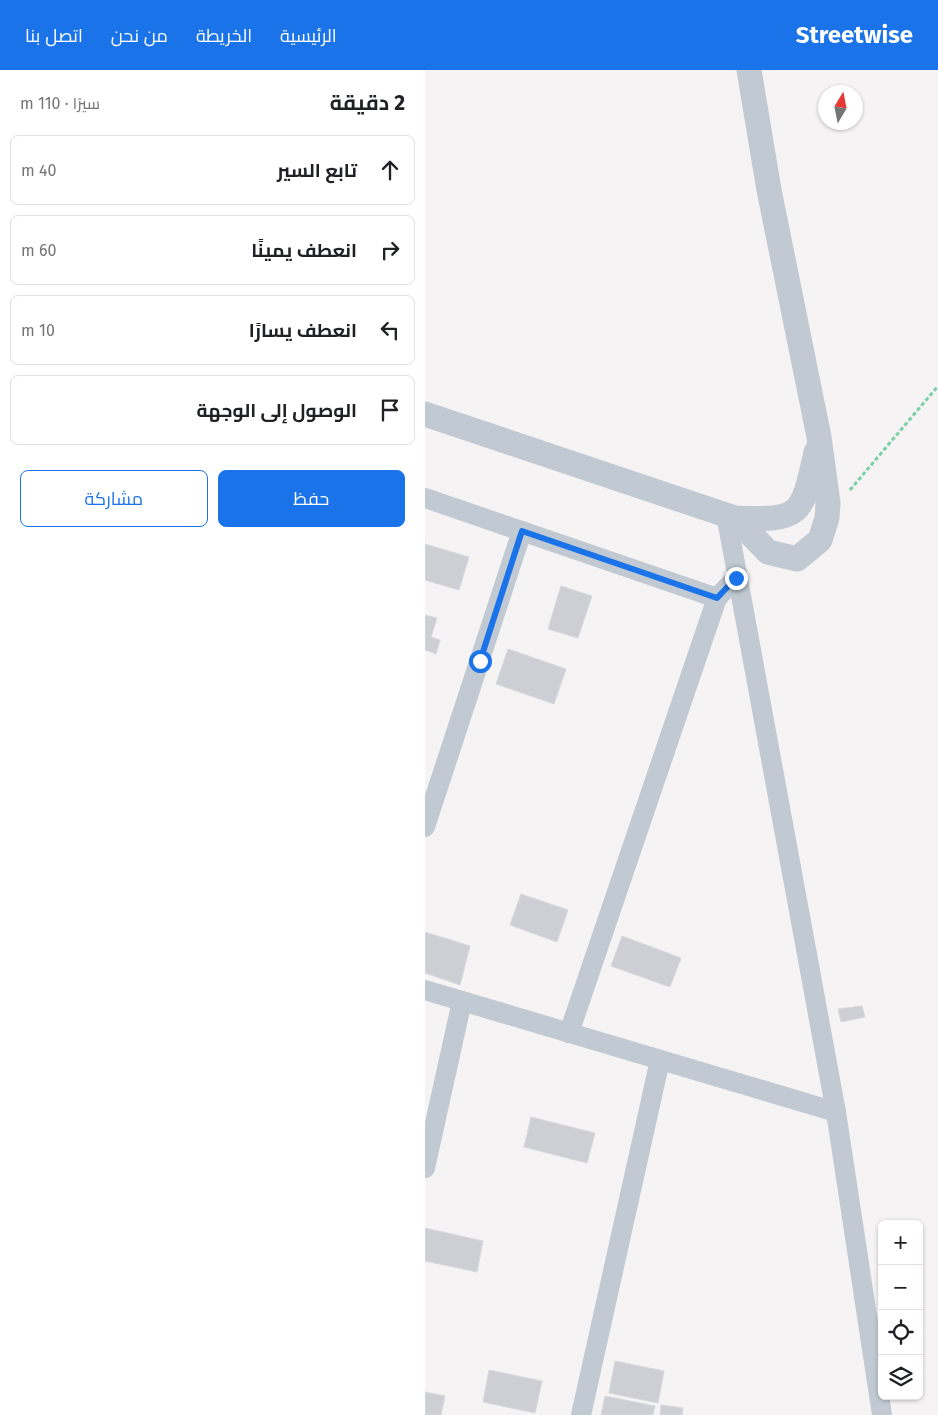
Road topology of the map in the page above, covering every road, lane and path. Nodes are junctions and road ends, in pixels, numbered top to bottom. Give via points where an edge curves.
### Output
1 (749, 70) edge
2 (938, 386) edge
3 (425, 414) edge
4 (819, 436) junction
5 (425, 498) edge
6 (731, 516) junction
7 (827, 518) junction
8 (522, 531) junction
9 (736, 578) junction
10 (717, 598) junction
11 (425, 827) edge
12 (425, 990) edge
13 (462, 1001) junction
14 (569, 1033) junction
15 (660, 1060) junction
16 (836, 1112) junction
17 (425, 1168) edge
18 (581, 1415) edge
19 (882, 1415) edge

1 - 4 street via 769,190
2 - 7 path
3 - 6 street
4 - 6 street via 799,507 780,519
4 - 7 street
5 - 8 street
6 - 7 street via 768,552 797,559 820,540
6 - 9 street
8 - 10 street
8 - 11 street
9 - 10 street
9 - 16 street
10 - 14 street
12 - 13 street
13 - 14 street
13 - 17 street
14 - 15 street
15 - 16 street
15 - 18 street
16 - 19 street

